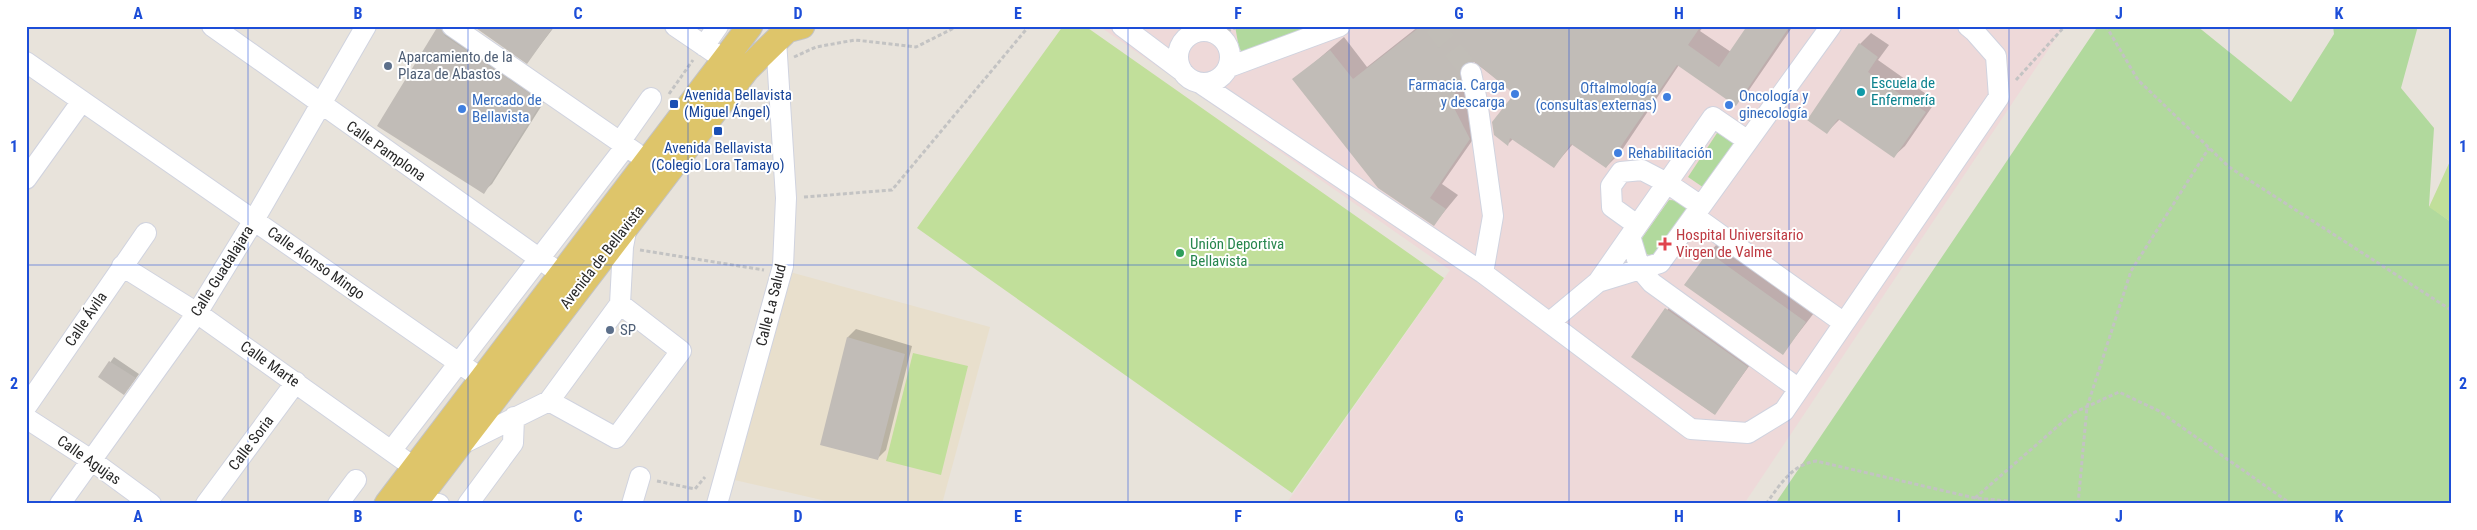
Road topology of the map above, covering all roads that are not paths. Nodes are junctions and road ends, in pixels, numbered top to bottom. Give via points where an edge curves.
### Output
1 (212, 26) edge
2 (366, 26) edge
3 (452, 26) edge
4 (675, 26) edge
5 (718, 26) edge
6 (750, 26) edge
7 (802, 26) edge
8 (1122, 26) edge
9 (1340, 26) edge
10 (1831, 26) edge
11 (1968, 26) edge
12 (1228, 29) edge
13 (704, 46) junction
14 (777, 52) junction
15 (725, 60) junction
16 (26, 62) edge
17 (1229, 67) junction
18 (1182, 71) junction
19 (1470, 73) tunnel mouth
20 (1200, 82) junction
21 (651, 98) dead end
22 (82, 101) junction
23 (320, 104) junction
24 (1748, 140) junction
25 (631, 150) junction
26 (26, 179) edge
27 (1667, 183) junction
28 (1698, 211) junction
29 (254, 220) junction
30 (1634, 231) junction
31 (146, 233) dead end
32 (635, 233) junction
33 (539, 259) junction
34 (122, 266) junction
35 (1640, 269) junction
36 (1483, 273) junction
37 (561, 274) junction
38 (1598, 282) junction
39 (620, 304) junction
40 (197, 313) junction
41 (1550, 322) junction
42 (1844, 323) junction
43 (459, 363) junction
44 (482, 379) junction
45 (296, 382) junction
46 (1799, 389) junction
47 (549, 401) junction
48 (26, 407) edge
49 (514, 416) junction
50 (26, 418) edge
51 (460, 445) junction
52 (391, 451) junction
53 (91, 460) junction
54 (415, 468) junction
55 (640, 477) road end
56 (356, 480) dead end
57 (711, 492) edge
58 (423, 502) edge
59 (60, 504) edge
60 (151, 504) edge
61 (206, 504) edge
62 (338, 504) edge
63 (387, 504) edge
64 (468, 504) edge
65 (632, 504) edge

1 - 23 street, Calle Pamplona
2 - 23 street, Calle Guadalajara
3 - 25 street
4 - 13 street
5 - 13 street
6 - 15 main road, Avenida de Bellavista
7 - 14 main road, Avenida de Bellavista via 787,30
8 - 18 street
9 - 17 street
10 - 24 street
11 - 42 street via 1996,56 1999,97
12 - 17 street
12 - 18 street via 1201,30 1185,38 1178,54
13 - 15 street
14 - 32 main road, Avenida de Bellavista via 747,69
14 - 57 street, Calle La Salud via 786,198 784,266
15 - 25 main road, Avenida de Bellavista
16 - 22 street, Calle Alonso Mingo
17 - 20 street via 1217,80
18 - 20 street
19 - 36 street via 1493,216
20 - 36 street
21 - 25 street
22 - 26 street
22 - 29 street, Calle Alonso Mingo
23 - 29 street, Calle Guadalajara
23 - 33 street, Calle Pamplona
24 - 27 street via 1713,117
24 - 28 street
25 - 33 street, Avenida de Bellavista
25 - 37 main road, Avenida de Bellavista
27 - 28 street
27 - 30 street
27 - 30 street via 1642,170 1621,172 1611,186 1612,207
28 - 35 street via 1660,263
28 - 42 street
29 - 40 street, Calle Guadalajara
29 - 43 street, Calle Alonso Mingo
30 - 35 street
30 - 38 street
31 - 34 street, Calle Ávila
32 - 39 street via 623,247
32 - 51 main road, Avenida de Bellavista
33 - 37 street, Calle Pamplona
33 - 43 street, Avenida de Bellavista
34 - 40 street, Calle Marte
34 - 48 street, Calle Ávila
35 - 38 street
35 - 46 street via 1652,283
36 - 41 street
37 - 44 main road, Avenida de Bellavista
38 - 41 street
39 - 47 street
39 - 47 street via 682,351 616,438
40 - 45 street, Calle Marte
40 - 53 street, Calle Guadalajara
41 - 46 street via 1691,429 1748,433 1784,411
42 - 46 street
43 - 44 street, Calle Alonso Mingo
43 - 52 street, Avenida de Bellavista
44 - 54 main road, Avenida de Bellavista
45 - 52 street, Calle Marte
45 - 61 street, Calle Soria
47 - 49 street
49 - 51 street
49 - 64 street via 513,442
50 - 53 street, Calle Agujas
51 - 58 main road, Avenida de Bellavista
52 - 54 street, Calle Marte
53 - 59 street, Calle Guadalajara
53 - 60 street, Calle Agujas
54 - 63 main road, Avenida de Bellavista
55 - 65 street
56 - 62 street

